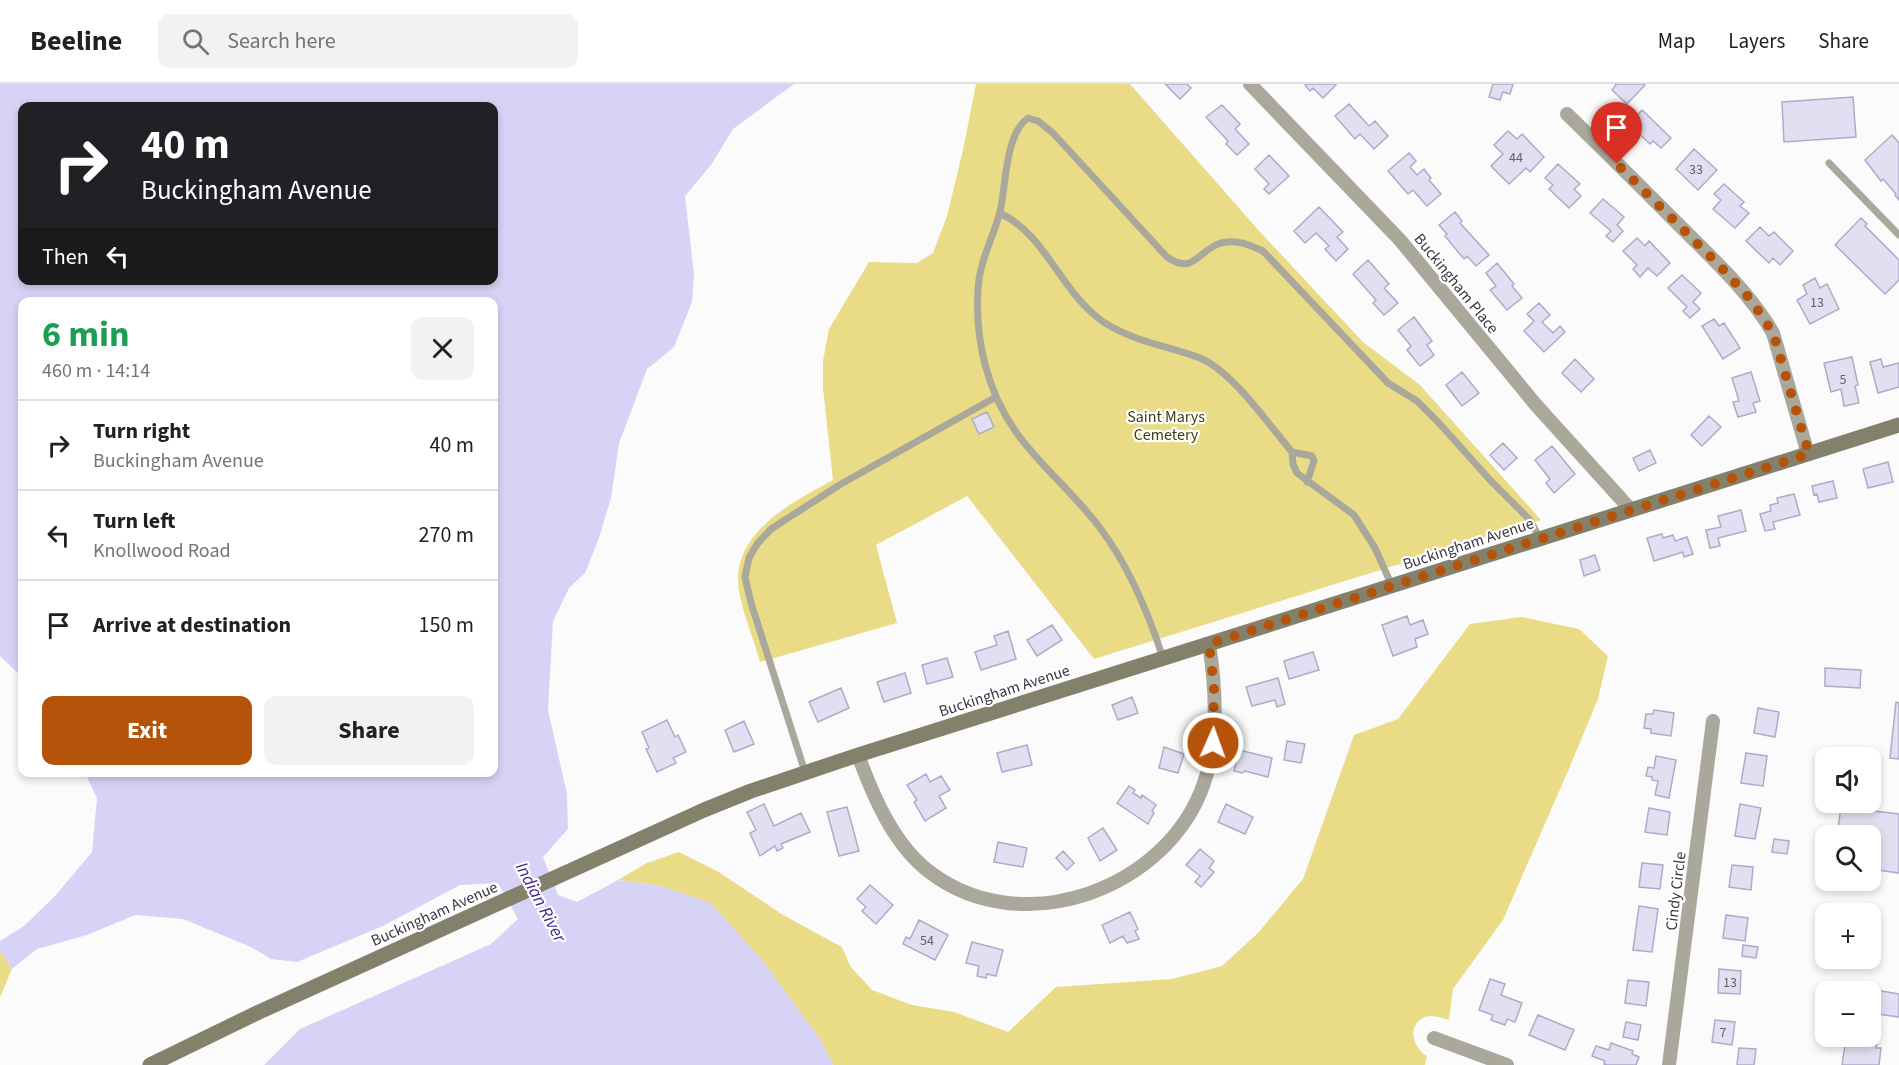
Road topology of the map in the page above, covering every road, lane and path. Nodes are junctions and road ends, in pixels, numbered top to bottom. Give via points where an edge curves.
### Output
1 (1250, 84) edge
2 (1567, 114) dead end
3 (1829, 163) dead end
4 (1000, 213) junction
5 (1899, 235) edge
6 (996, 397) junction
7 (1899, 425) edge
8 (1292, 452) junction
9 (1809, 454) junction
10 (1307, 482) junction
11 (1631, 510) junction
12 (1540, 539) junction
13 (1392, 586) junction
14 (1209, 644) junction
15 (1163, 658) junction
16 (1713, 721) dead end
17 (858, 755) junction
18 (805, 772) junction
19 (1434, 1038) dead end
20 (150, 1065) edge
21 (1507, 1065) edge
22 (1669, 1065) edge

1 - 11 street, Buckingham Place via 1400,240 1536,405
2 - 9 street via 1718,264 1764,317 1773,333
3 - 5 lane
4 - 6 lane via 978,288 978,324 985,368
4 - 8 lane via 1019,224 1083,304 1103,322 1213,365
4 - 12 lane via 1013,138 1020,123 1028,118 1053,133 1176,263 1192,263 1223,242 1243,242 1263,251 1388,383 1417,401 1439,423 1530,519
6 - 15 lane via 1016,433 1100,527 1120,556
6 - 18 lane via 792,514 771,529 749,558 745,577 749,594
7 - 9 main road, Buckingham Avenue
8 - 10 lane via 1297,473
8 - 10 lane via 1312,456
9 - 11 main road, Buckingham Avenue
10 - 13 lane via 1354,515
11 - 12 main road, Buckingham Avenue
12 - 13 main road, Buckingham Avenue
13 - 14 main road, Buckingham Avenue
14 - 15 main road, Buckingham Avenue
14 - 17 street via 1213,668 1213,743 1204,783 1188,818 1154,857 1132,873 1082,896 1020,904 995,901 930,873 915,859 884,814
15 - 17 main road, Buckingham Avenue
16 - 22 street, Cindy Circle
17 - 18 main road, Buckingham Avenue
18 - 20 main road, Buckingham Avenue via 704,810
19 - 21 street

